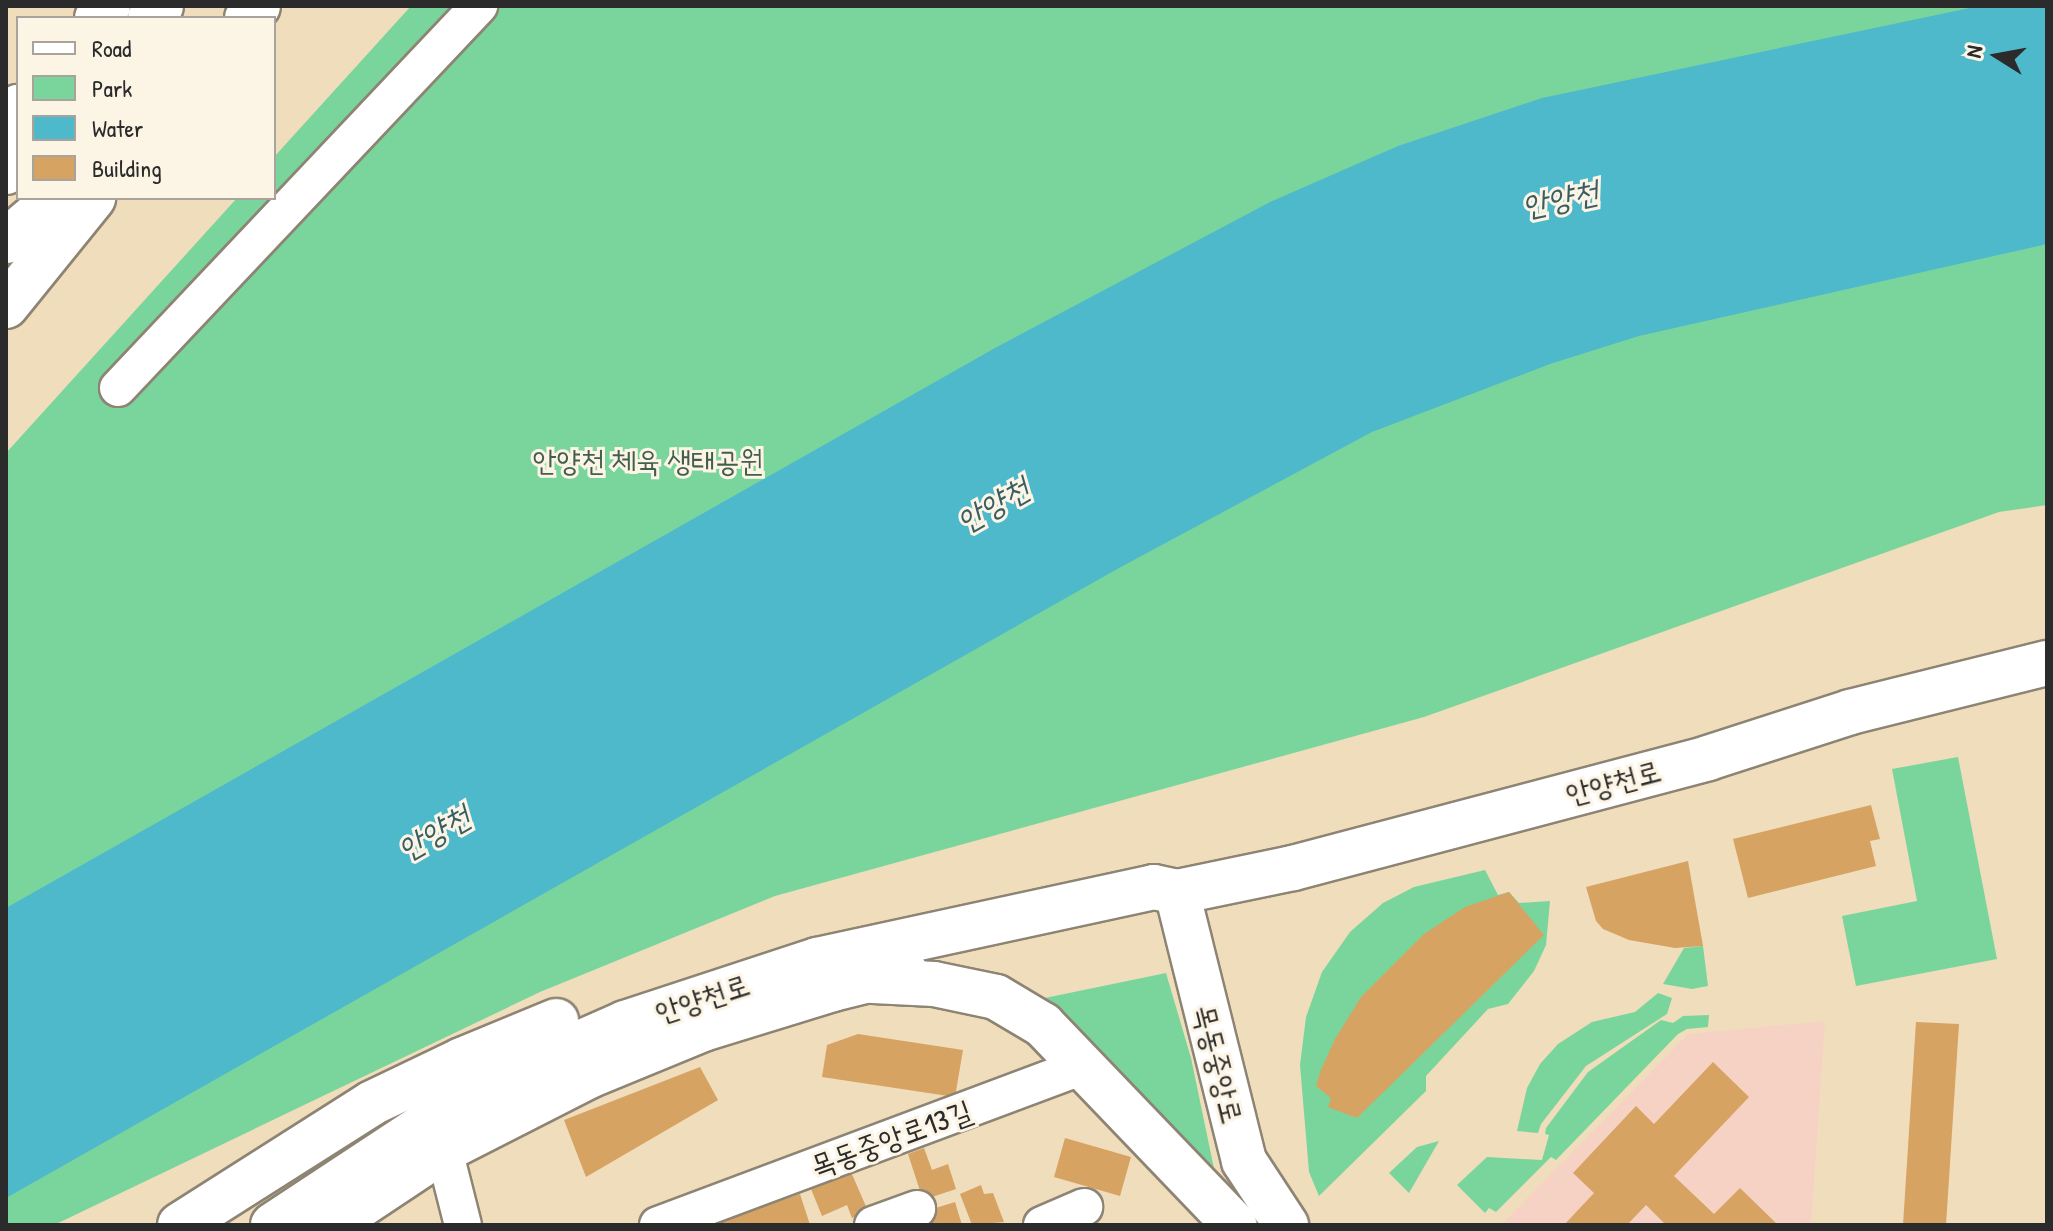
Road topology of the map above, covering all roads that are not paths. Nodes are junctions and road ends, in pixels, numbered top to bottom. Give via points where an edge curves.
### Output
1 (479, 6) edge
2 (54, 200) edge
3 (91, 200) edge
4 (6, 241) edge
5 (6, 306) edge
6 (118, 388) dead end
7 (2047, 663) edge
8 (1177, 892) junction
9 (875, 963) junction
10 (625, 1023) junction
11 (1084, 1066) junction
12 (444, 1150) junction
13 (1084, 1207) dead end
14 (917, 1209) dead end
15 (701, 1217) edge
16 (180, 1225) edge
17 (218, 1225) edge
18 (273, 1225) edge
19 (331, 1225) edge
20 (463, 1225) edge
21 (658, 1225) edge
22 (873, 1225) edge
23 (1042, 1225) edge
24 (1235, 1225) edge
25 (1286, 1225) edge

1 - 6 street
2 - 4 main road
3 - 5 main road
7 - 8 main road, 안양천로 via 1850,712 1708,758 1293,868
8 - 9 main road, 안양천로 via 1154,887
8 - 25 main road, 목동중앙로 via 1244,1161
9 - 10 main road, 안양천로 via 817,960
9 - 11 main road via 934,984 996,997 1043,1025
9 - 12 main road, 안양천로 via 589,1076
9 - 16 main road via 839,936 761,953 597,1004 413,1082 327,1129
10 - 17 main road via 584,1027 438,1085 360,1129
10 - 18 main road, 안양천로 via 475,1092
11 - 15 street, 목동중앙로13길
11 - 24 main road
12 - 19 main road, 안양천로
12 - 20 street
13 - 23 street
14 - 22 street
15 - 21 street, 목동중앙로13길

